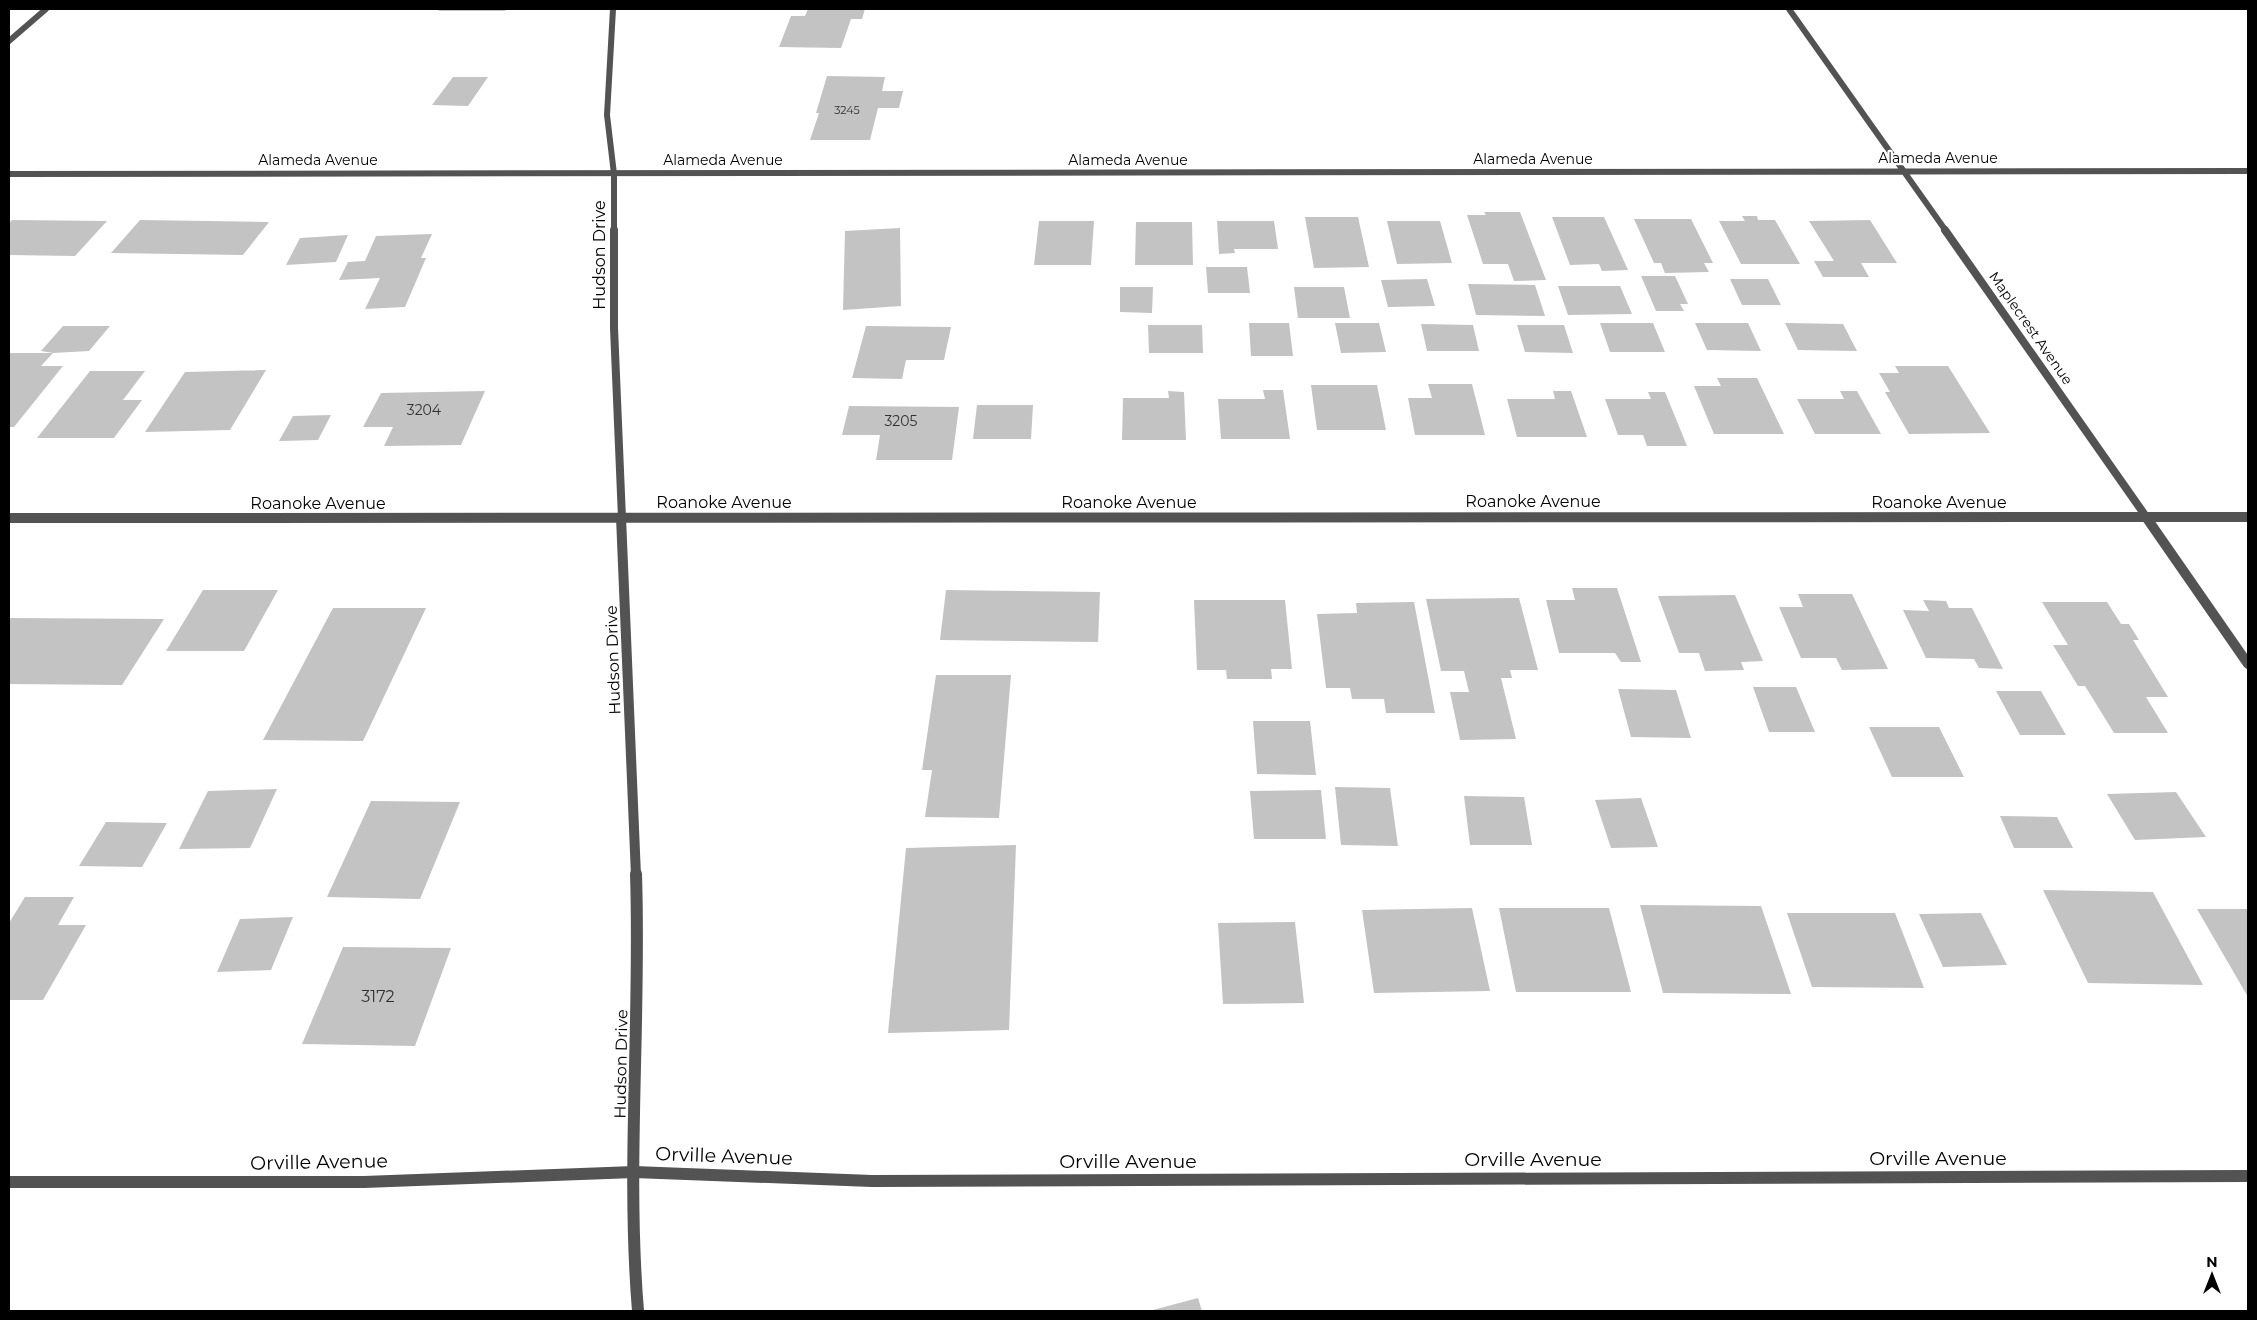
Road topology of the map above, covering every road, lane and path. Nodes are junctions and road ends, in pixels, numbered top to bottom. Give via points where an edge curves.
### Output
1 (46, 9) edge
2 (614, 9) edge
3 (1789, 9) edge
4 (9, 42) edge
5 (1902, 171) junction
6 (2248, 171) edge
7 (9, 174) edge
8 (614, 174) junction
9 (623, 517) junction
10 (2248, 517) edge
11 (9, 518) edge
12 (2146, 518) junction
13 (2248, 664) edge
14 (634, 1172) junction
15 (2248, 1176) edge
16 (9, 1182) edge
17 (638, 1311) edge

1 - 4 street
2 - 8 street, Hudson Drive via 607,114
3 - 5 street, Maplecrest Avenue
5 - 6 street, Alameda Avenue
5 - 8 street, Alameda Avenue
5 - 12 street, Maplecrest Avenue via 2050,377
7 - 8 street, Alameda Avenue
8 - 9 street, Hudson Drive via 614,328
9 - 11 street, Roanoke Avenue
9 - 12 street, Roanoke Avenue
9 - 14 street, Hudson Drive via 638,935
10 - 12 street, Roanoke Avenue
12 - 13 street, Maplecrest Avenue
14 - 15 street, Orville Avenue via 872,1180
14 - 16 street, Orville Avenue via 364,1182
14 - 17 street, Hudson Drive via 632,1253

